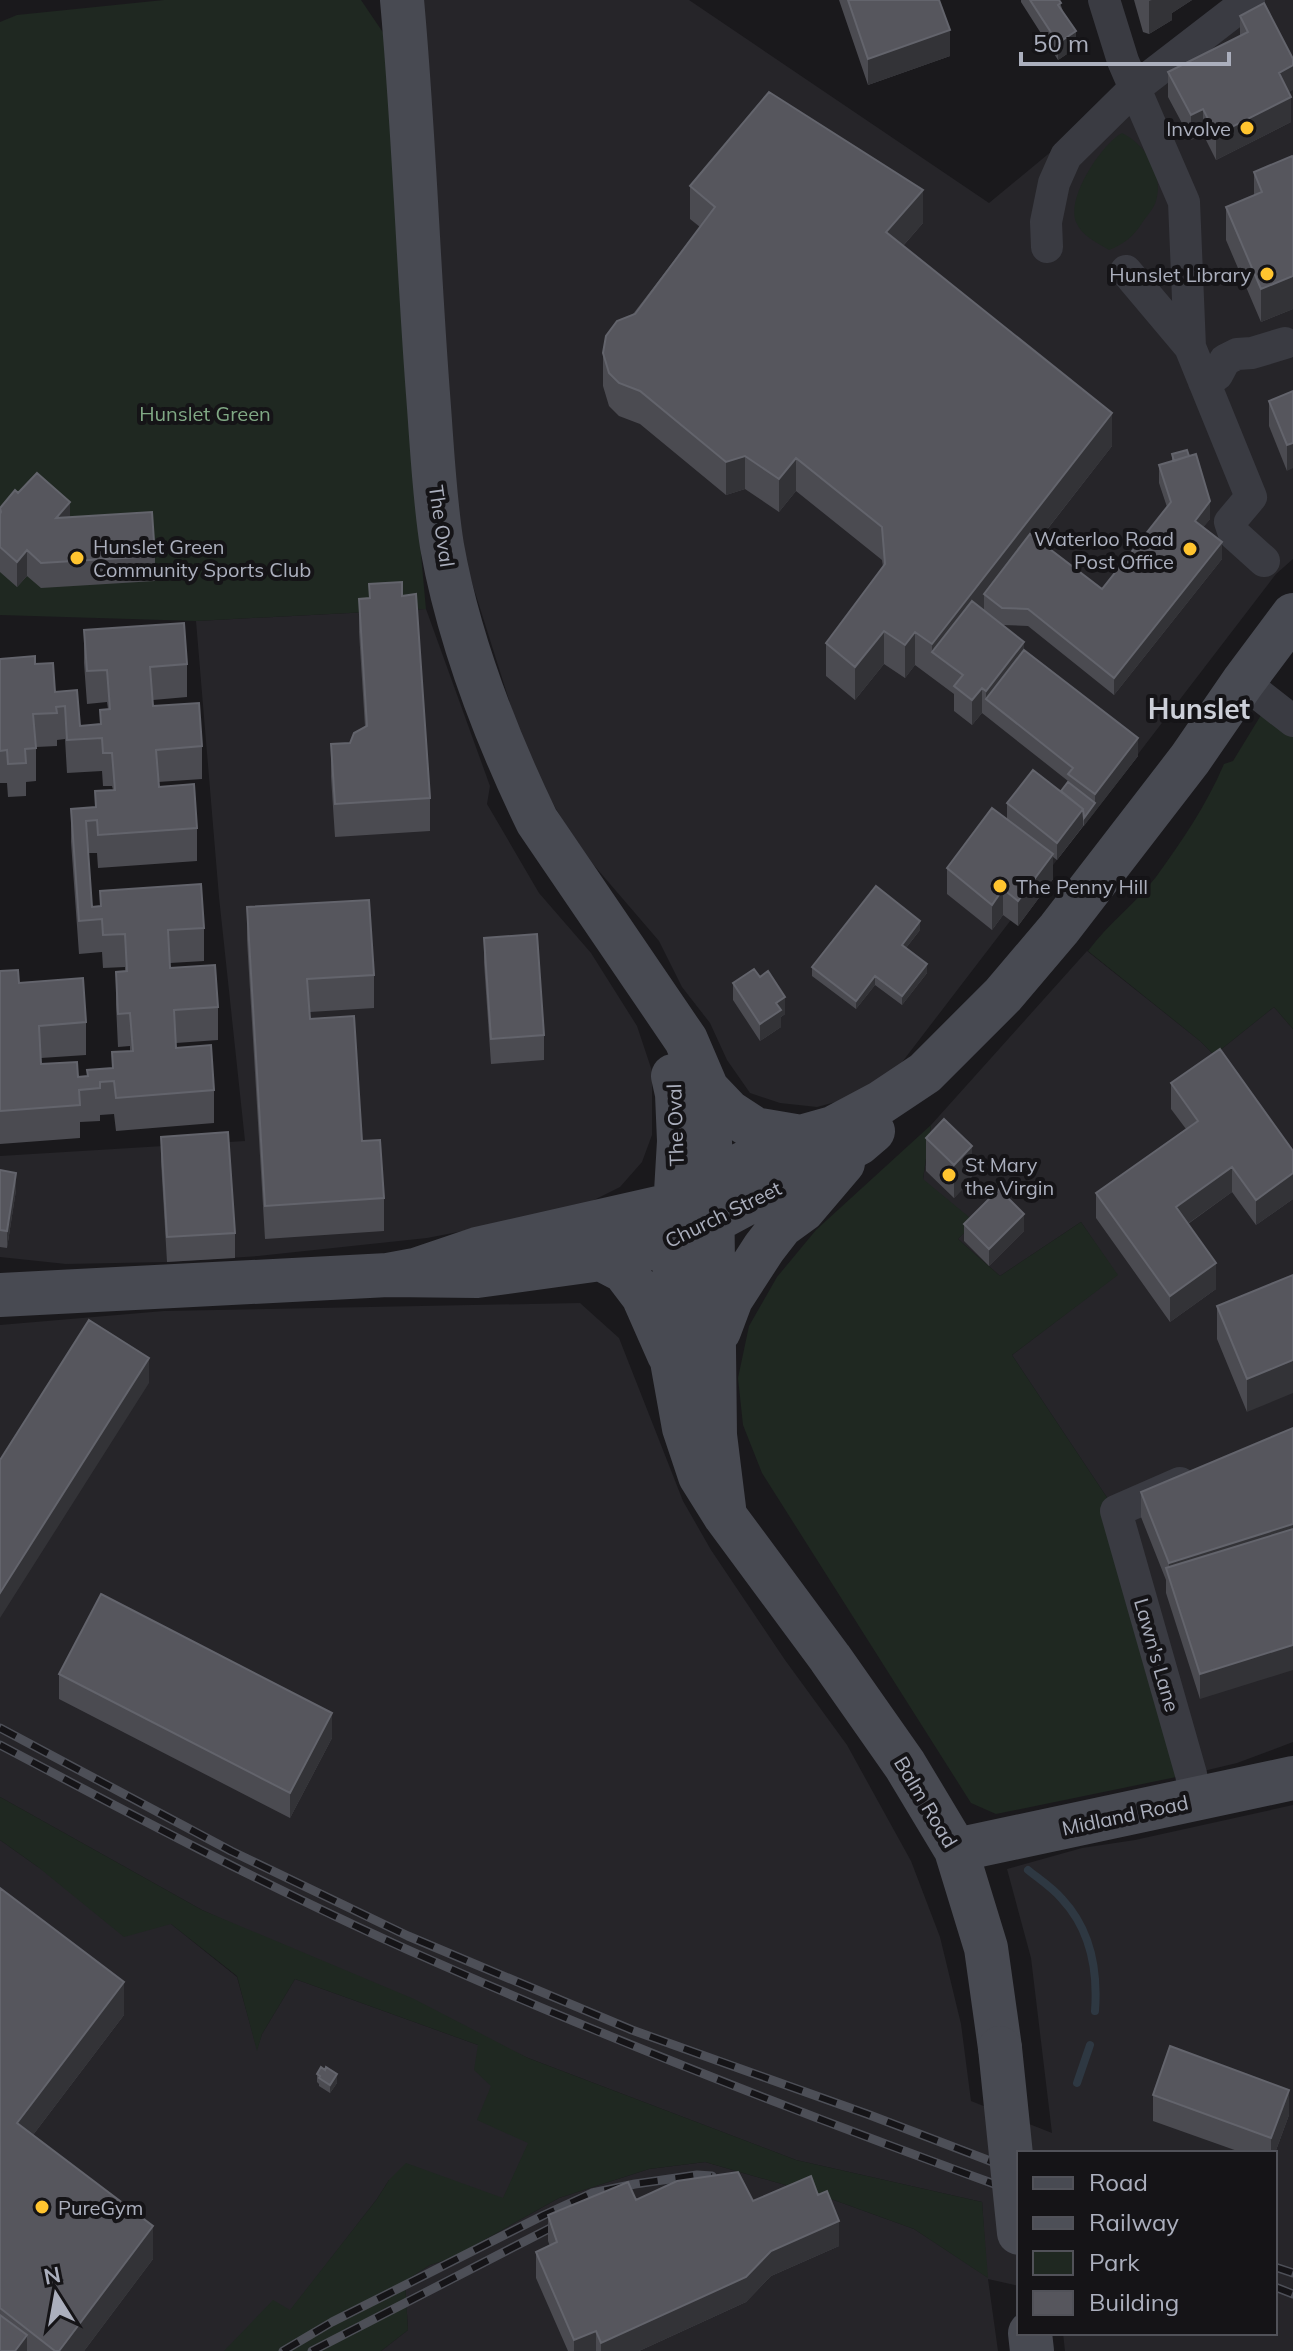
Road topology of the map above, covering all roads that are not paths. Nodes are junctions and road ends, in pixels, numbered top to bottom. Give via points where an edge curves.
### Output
1 (402, 0) edge
2 (1104, 0) edge
3 (1249, 0) edge
4 (1135, 88) junction
5 (1047, 247) dead end
6 (1126, 271) dead end
7 (1285, 343) dead end
8 (1190, 347) junction
9 (1204, 382) junction
10 (1264, 561) dead end
11 (1293, 615) edge
12 (1243, 682) junction
13 (1293, 721) edge
14 (658, 999) junction
15 (925, 1073) junction
16 (707, 1089) junction
17 (801, 1137) junction
18 (859, 1143) junction
19 (712, 1178) junction
20 (687, 1223) junction
21 (601, 1259) junction
22 (388, 1275) junction
23 (0, 1295) edge
24 (713, 1346) junction
25 (672, 1361) junction
26 (1205, 1472) edge
27 (725, 1516) junction
28 (1293, 1778) edge
29 (1196, 1800) junction
30 (956, 1850) junction
31 (1017, 2214) edge

1 - 14 street, The Oval via 438,514 450,579 492,718 537,821
2 - 4 street
3 - 4 street
4 - 5 street via 1066,156 1054,183
4 - 8 street via 1184,202
6 - 8 street
7 - 9 street via 1237,354
8 - 9 street
9 - 10 street via 1251,497 1230,522 1234,534
11 - 12 street, Church Street
12 - 13 street
12 - 15 street, Church Street via 1059,929
14 - 16 street, The Oval via 686,1040
14 - 20 street, The Oval via 677,1094
15 - 17 street, Church Street via 833,1128
15 - 18 street, Church Street
16 - 17 street via 755,1129
16 - 19 street, The Oval
17 - 19 street, Church Street
18 - 20 street, Church Street
18 - 24 street via 764,1248 731,1299
19 - 20 street, The Oval
20 - 21 street, Church Street
20 - 22 street, Church Street via 477,1249
20 - 24 street, Balm Road
20 - 25 street, Balm Road
21 - 22 street, Church Street via 477,1276
21 - 25 street via 624,1271 643,1296
22 - 23 street, Church Street
24 - 27 street, Balm Road via 715,1435
25 - 27 street, Balm Road via 684,1428 700,1476
26 - 29 street, Lawn's Lane via 1116,1511
27 - 30 street, Balm Road via 905,1765
28 - 29 street, Midland Road
29 - 30 street, Midland Road
30 - 31 street, Balm Road, bridge via 986,1948

